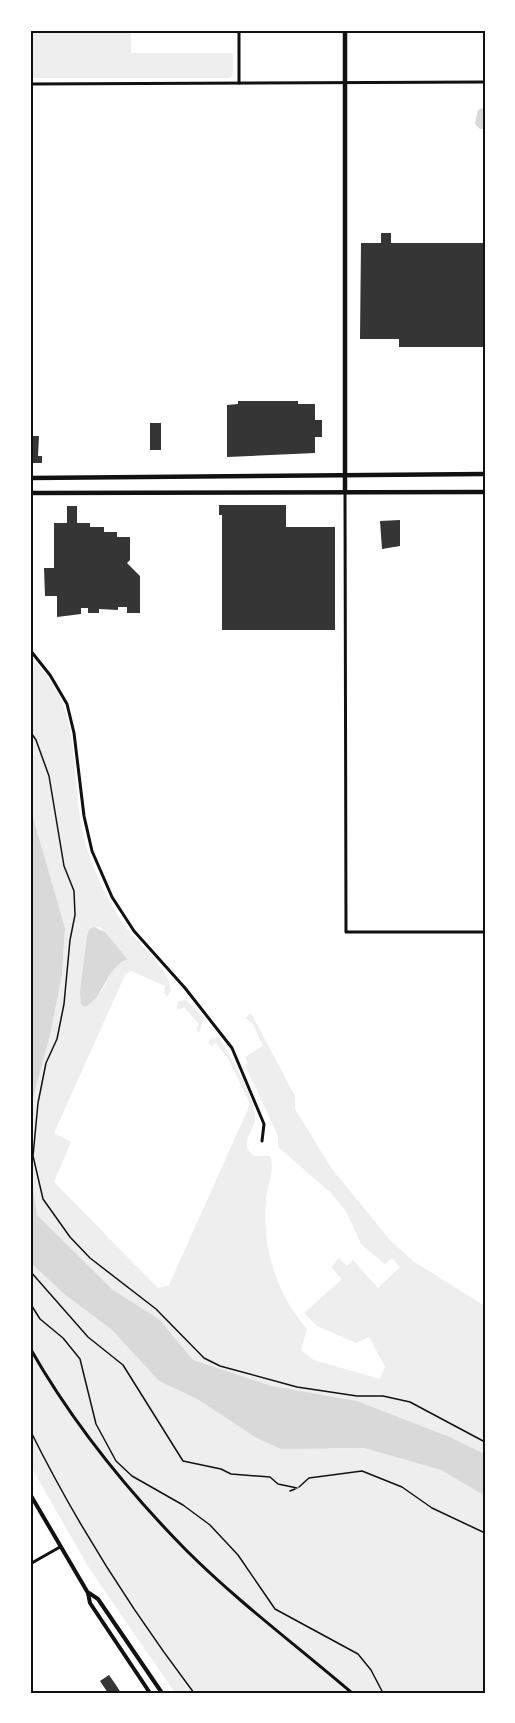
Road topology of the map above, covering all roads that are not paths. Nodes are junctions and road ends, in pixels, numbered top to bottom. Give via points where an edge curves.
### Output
1 (239, 30) edge
2 (345, 30) edge
3 (485, 82) edge
4 (239, 83) junction
5 (345, 83) junction
6 (30, 84) edge
7 (485, 474) edge
8 (345, 476) junction
9 (30, 478) edge
10 (345, 492) junction
11 (485, 492) edge
12 (30, 493) edge
13 (30, 651) edge
14 (485, 932) edge
15 (262, 1141) dead end
16 (30, 1348) edge
17 (30, 1494) edge
18 (60, 1547) junction
19 (30, 1564) edge
20 (88, 1593) junction
21 (150, 1693) edge
22 (162, 1693) edge
23 (352, 1693) edge

1 - 4 street
2 - 5 main road
3 - 5 street
4 - 5 street
4 - 6 street
5 - 8 main road
7 - 8 main road
8 - 9 main road
8 - 10 main road
10 - 11 main road
10 - 12 main road
10 - 14 street via 346,932
13 - 15 street via 67,704 84,816 92,850 112,897 134,931 232,1048 264,1124
16 - 23 street via 94,1446 135,1496 204,1566
17 - 18 street
18 - 19 street
18 - 20 street
20 - 21 street via 90,1604
20 - 22 street via 98,1599

